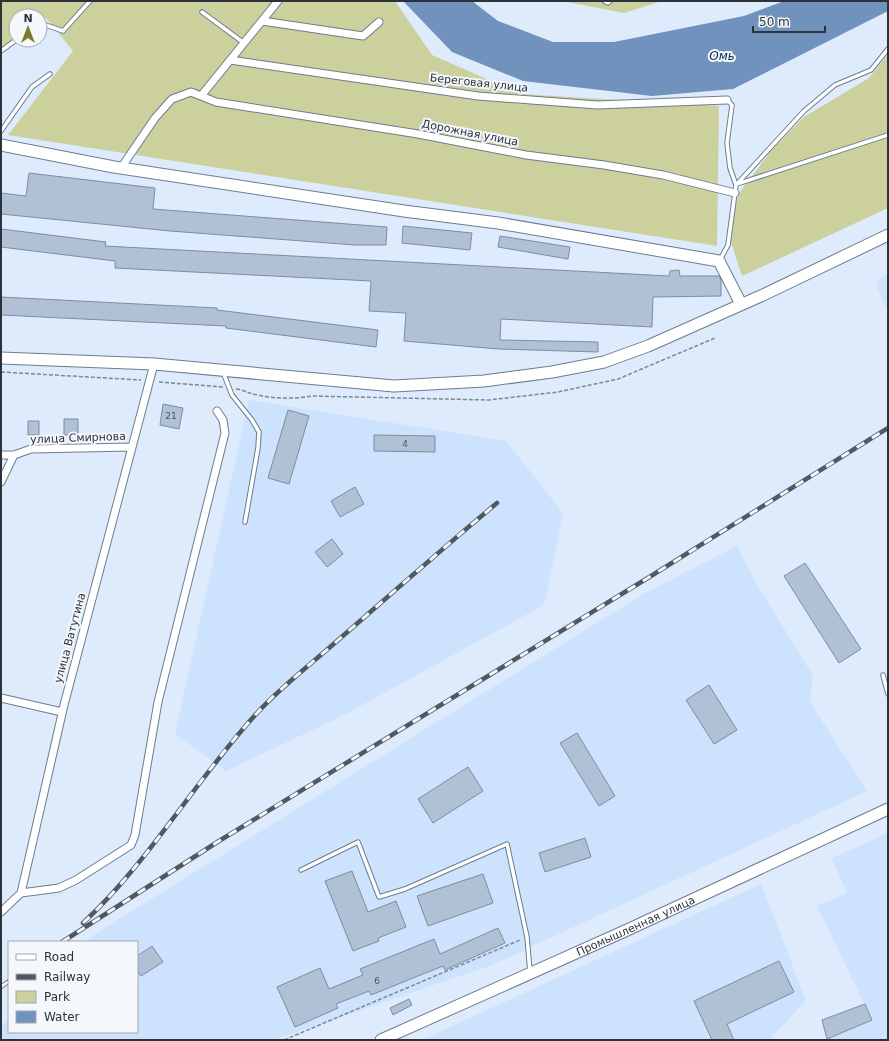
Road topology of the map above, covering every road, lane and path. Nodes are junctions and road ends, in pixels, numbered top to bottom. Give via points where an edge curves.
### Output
1 (90, 1) edge
2 (278, 1) edge
3 (604, 1) edge
4 (610, 1) edge
5 (202, 12) dead end
6 (262, 20) junction
7 (379, 22) dead end
8 (48, 26) edge
9 (244, 43) junction
10 (888, 49) edge
11 (230, 60) junction
12 (50, 74) dead end
13 (201, 96) junction
14 (727, 100) joint
15 (1, 131) edge
16 (888, 134) edge
17 (1, 145) edge
18 (121, 168) junction
19 (736, 185) junction
20 (735, 193) junction
21 (888, 235) edge
22 (719, 261) junction
23 (741, 304) junction
24 (1, 358) edge
25 (154, 364) junction
26 (222, 369) junction
27 (217, 411) dead end
28 (132, 447) junction
29 (1, 455) edge
30 (14, 455) junction
31 (1, 482) edge
32 (245, 522) dead end
33 (883, 675) dead end
34 (888, 694) edge
35 (1, 698) edge
36 (62, 712) junction
37 (888, 809) edge
38 (301, 870) dead end
39 (21, 894) junction
40 (1, 912) edge
41 (527, 937) junction
42 (530, 973) junction
43 (284, 1040) edge
44 (381, 1040) edge

1 - 8 lane via 63,32
2 - 6 street
3 - 4 lane
5 - 9 lane
6 - 7 street via 363,36
6 - 9 street
9 - 11 street
10 - 19 lane via 871,70 836,85 804,111
11 - 13 street
11 - 14 street, Береговая улица via 502,98 597,105
12 - 15 lane via 32,87
13 - 18 street, Дорожная улица via 191,92 172,99 155,118
13 - 20 street, Дорожная улица via 216,102 418,134 526,155 663,175
14 - 19 lane via 732,105 727,143 730,168
16 - 19 lane
17 - 18 street
18 - 22 street via 498,223
19 - 20 lane
20 - 22 lane via 728,245
21 - 23 street
22 - 23 street
23 - 26 street via 648,346 604,362 499,379 394,386
24 - 25 street
25 - 26 street
25 - 28 street, улица Ватутина
26 - 32 lane via 232,395 259,432
27 - 39 street via 223,420 225,433 158,702 136,835 131,845 76,880 59,888
28 - 30 street, улица Смирнова via 31,449
28 - 36 street, улица Ватутина
29 - 30 street, улица Смирнова
30 - 31 street
33 - 34 lane
35 - 36 street
36 - 39 street, улица Ватутина
37 - 42 street, Промышленная улица
38 - 41 lane via 358,842 379,897 405,889 507,844
39 - 40 street
41 - 42 lane
41 - 43 path
42 - 44 street, Промышленная улица

